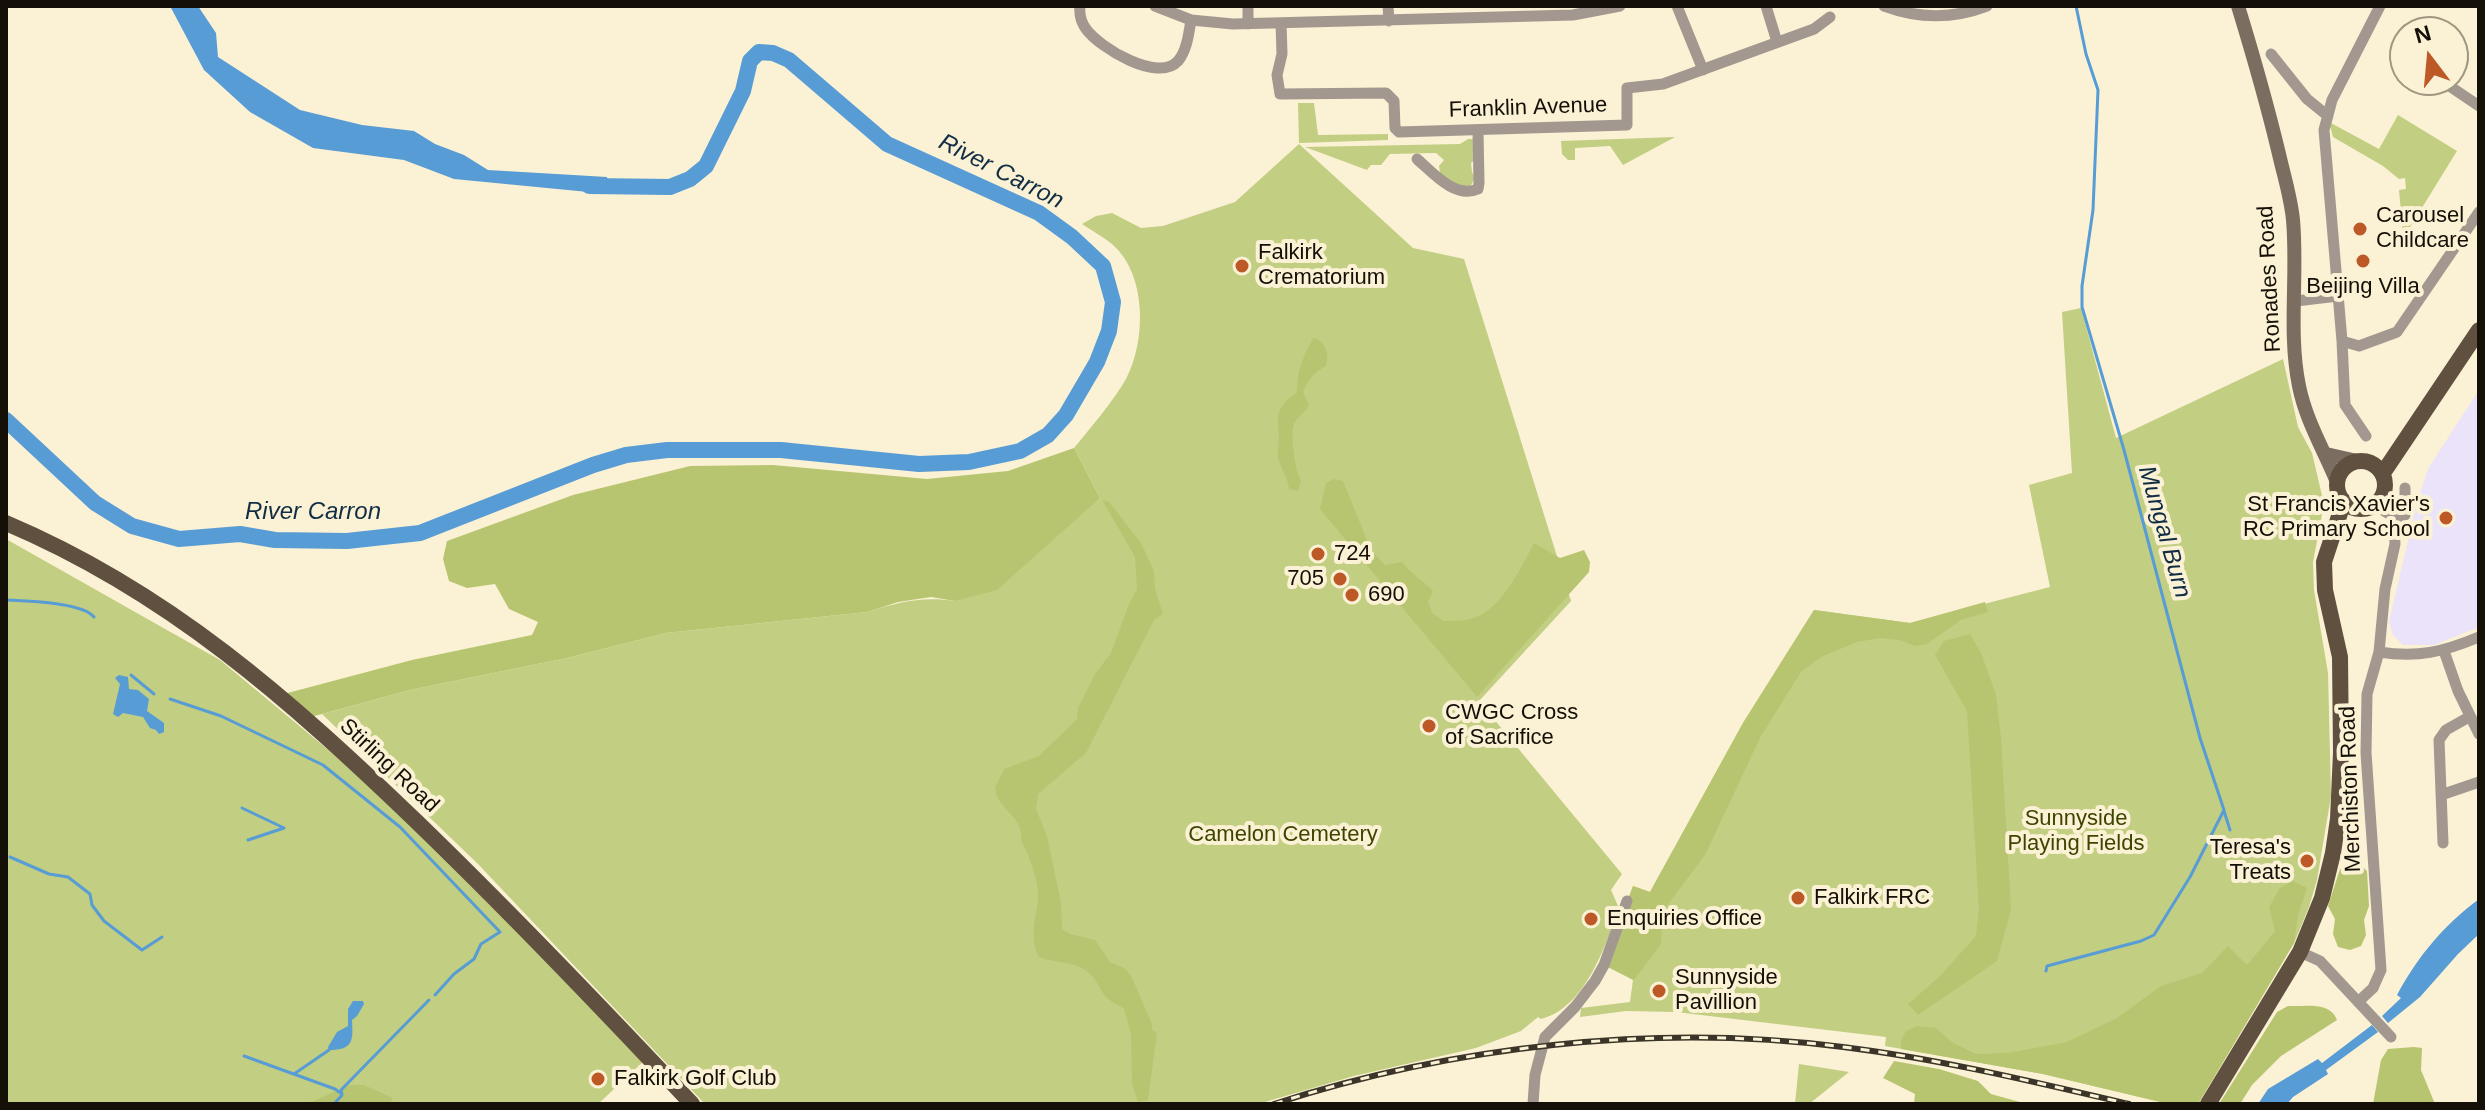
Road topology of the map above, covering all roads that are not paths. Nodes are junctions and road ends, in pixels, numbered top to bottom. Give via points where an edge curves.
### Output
1 (1080, 6) edge
2 (1155, 6) edge
3 (1248, 6) edge
4 (1388, 6) edge
5 (1620, 6) edge
6 (1677, 6) edge
7 (1766, 6) edge
8 (1884, 6) edge
9 (1987, 6) edge
10 (2238, 6) edge
11 (2380, 6) edge
12 (1552, 11) edge
13 (1830, 17) dead end
14 (1191, 20) junction
15 (1389, 21) junction
16 (1281, 23) junction
17 (1248, 24) junction
18 (1777, 42) junction
19 (2271, 54) dead end
20 (1703, 70) junction
21 (2328, 116) junction
22 (1478, 131) junction
23 (1426, 162) dead end
24 (2479, 212) edge
25 (2338, 296) junction
26 (2296, 301) junction
27 (2479, 330) edge
28 (2342, 341) junction
29 (2366, 436) dead end
30 (2400, 447) junction
31 (2326, 454) junction
32 (2363, 461) junction
33 (2337, 482) junction
34 (2384, 482) junction
35 (2405, 488) dead end
36 (2344, 501) junction
37 (2367, 507) junction
38 (2392, 518) junction
39 (6, 523) edge
40 (2334, 529) junction
41 (2479, 637) edge
42 (2444, 651) junction
43 (2379, 652) junction
44 (2469, 717) junction
45 (2479, 734) edge
46 (2479, 782) edge
47 (2441, 795) junction
48 (2443, 843) dead end
49 (1627, 901) dead end
50 (2300, 952) junction
51 (2358, 1002) junction
52 (2388, 1033) dead end
53 (692, 1104) edge
54 (1533, 1104) edge
55 (2208, 1104) edge

1 - 14 street via 1083,24 1094,38 1152,69 1170,67 1180,59
2 - 14 street
3 - 17 street
4 - 15 street
5 - 12 street via 1583,13
6 - 20 street
7 - 18 street
8 - 9 street via 1938,17
10 - 26 main road, Ronades Road via 2293,219
11 - 21 street
12 - 15 street
13 - 18 street, Franklin Avenue via 1814,29
14 - 17 street
15 - 16 street
16 - 17 street
16 - 22 street, Franklin Avenue via 1280,94 1386,93 1394,101 1399,132
18 - 20 street, Franklin Avenue
19 - 21 street
20 - 22 street, Franklin Avenue via 1663,84 1627,88 1627,125
21 - 25 street via 2324,130
22 - 23 street via 1478,189 1466,192 1448,185
24 - 28 street via 2397,332 2359,346
25 - 26 street
25 - 28 street
26 - 31 main road, Ronades Road via 2298,386 2308,422
27 - 30 main road
28 - 29 street via 2345,405
30 - 32 main road
30 - 34 main road
31 - 32 main road
31 - 33 main road, Ronades Road
32 - 33 main road via 2343,468
32 - 34 main road
33 - 36 main road
34 - 37 main road
34 - 38 street, Merchiston Road
35 - 38 street, Merchiston Road via 2405,515
36 - 37 main road
36 - 40 main road
37 - 38 street
37 - 40 main road
38 - 43 street, Merchiston Road via 2395,544
39 - 53 main road, Stirling Road via 61,546 135,588 280,695 471,874
40 - 50 main road via 2324,562 2340,657 2338,819 2322,898
41 - 42 street
42 - 43 street via 2407,656
42 - 44 street
43 - 51 street, Merchiston Road via 2367,694 2366,753 2381,970 2373,988
44 - 45 street
44 - 47 street via 2439,740
46 - 47 street
47 - 48 street
49 - 54 street via 1595,981 1545,1037
50 - 51 street via 2320,961
50 - 55 main road
51 - 52 street

